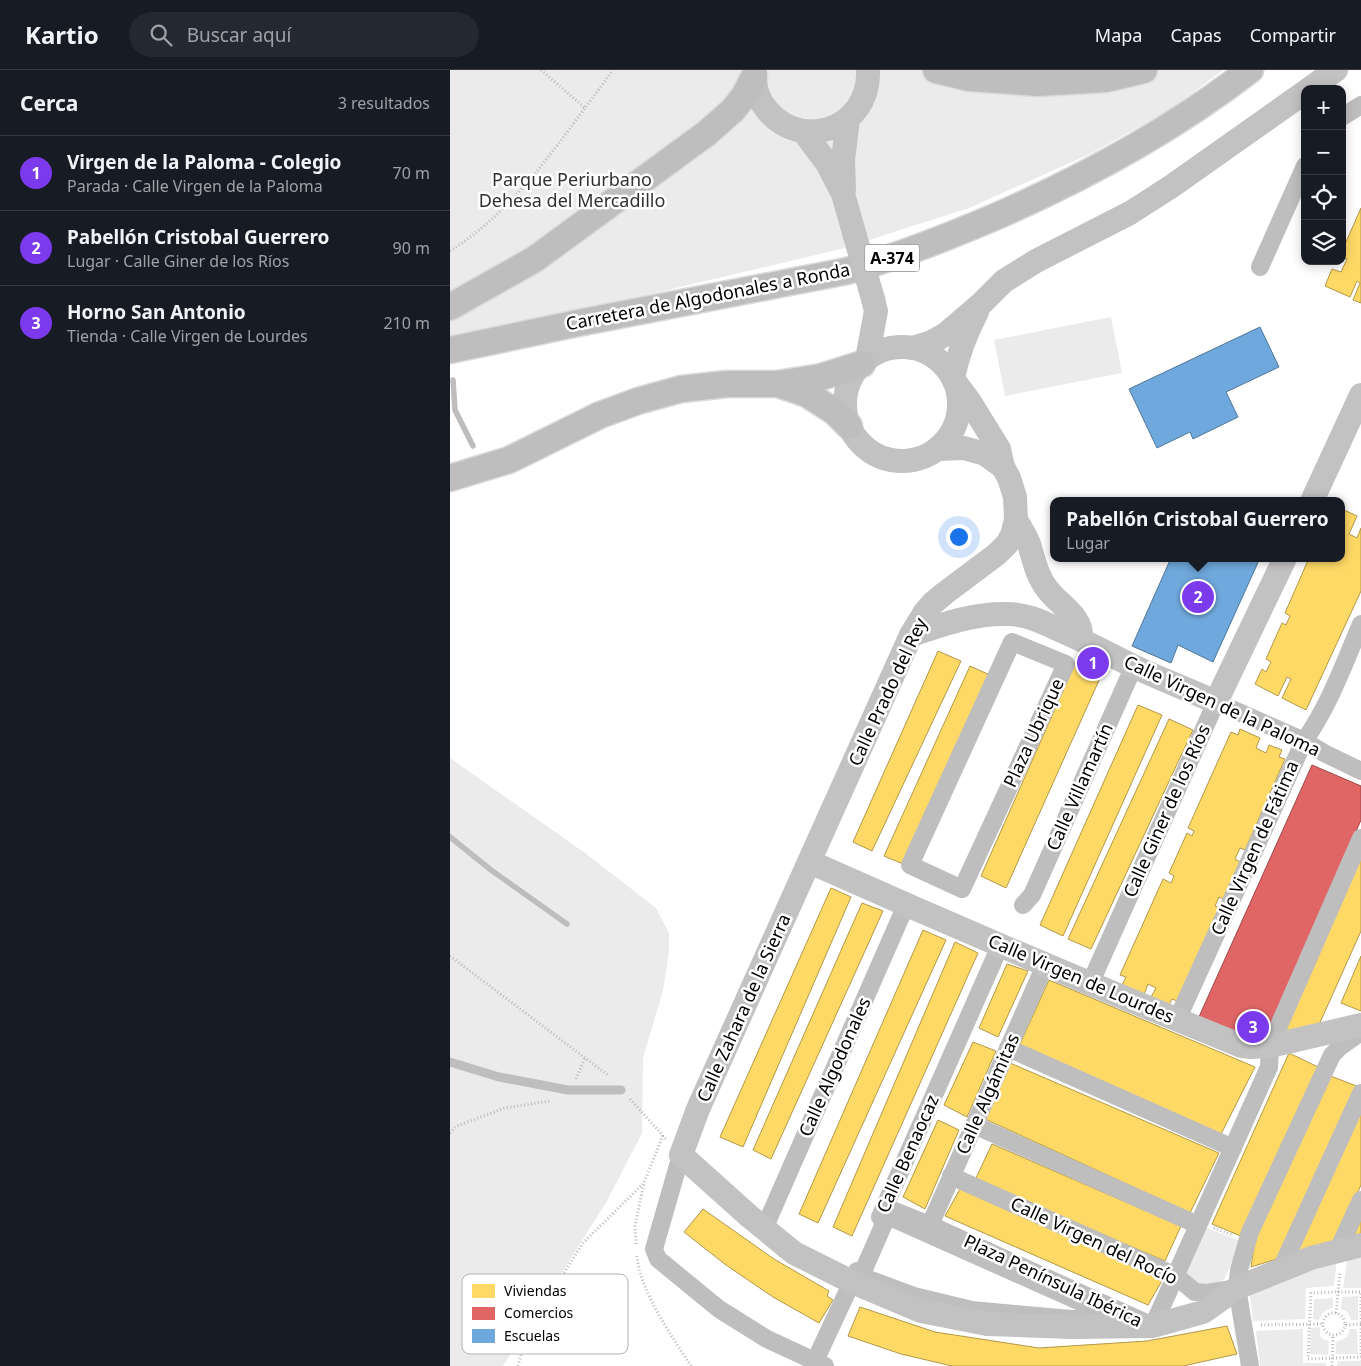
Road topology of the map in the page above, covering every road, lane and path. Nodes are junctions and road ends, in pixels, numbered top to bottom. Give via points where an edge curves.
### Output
1 (541, 70) edge
2 (613, 70) edge
3 (868, 70) edge
4 (936, 70) edge
5 (1144, 70) edge
6 (1250, 70) edge
7 (1336, 70) edge
8 (755, 73) edge
9 (1315, 85) edge
10 (1301, 95) edge
11 (1361, 104) edge
12 (584, 108) junction
13 (1346, 114) edge
14 (848, 118) junction
15 (803, 131) junction
16 (1301, 175) edge
17 (844, 194) junction
18 (450, 251) edge
19 (1260, 267) dead end
20 (875, 305) junction
21 (980, 305) junction
22 (450, 307) edge
23 (496, 340) junction
24 (910, 348) junction
25 (450, 350) edge
26 (450, 362) edge
27 (864, 362) junction
28 (954, 380) junction
29 (777, 384) junction
30 (1361, 395) edge
31 (849, 426) junction
32 (937, 449) junction
33 (1003, 467) junction
34 (455, 474) edge
35 (1314, 497) edge
36 (1016, 520) junction
37 (1283, 562) edge
38 (1361, 624) edge
39 (911, 635) junction
40 (1080, 639) junction
41 (1134, 666) junction
42 (1216, 702) junction
43 (1304, 741) junction
44 (1352, 764) edge
45 (1361, 838) edge
46 (810, 862) junction
47 (910, 865) joint
48 (906, 905) junction
49 (1023, 905) dead end
50 (1000, 946) junction
51 (450, 956) edge
52 (1046, 964) junction
53 (1090, 984) junction
54 (1177, 1020) junction
55 (1361, 1025) edge
56 (1361, 1032) edge
57 (1270, 1046) junction
58 (1008, 1048) junction
59 (585, 1058) junction
60 (450, 1062) edge
61 (568, 1090) junction
62 (621, 1090) junction
63 (1361, 1093) edge
64 (974, 1125) junction
65 (450, 1133) edge
66 (1233, 1148) junction
67 (681, 1155) junction
68 (951, 1176) junction
69 (644, 1183) dead end
70 (1361, 1200) edge
71 (887, 1212) junction
72 (1199, 1223) junction
73 (930, 1225) junction
74 (764, 1229) junction
75 (1248, 1242) junction
76 (1361, 1245) edge
77 (1361, 1251) edge
78 (1339, 1260) junction
79 (1280, 1271) junction
80 (563, 1274) edge
81 (1176, 1276) junction
82 (852, 1282) junction
83 (1237, 1288) junction
84 (1338, 1292) junction
85 (1336, 1313) junction
86 (1310, 1324) junction
87 (1323, 1324) junction
88 (1361, 1324) edge
89 (1346, 1325) junction
90 (1153, 1326) junction
91 (1251, 1326) junction
92 (1333, 1336) junction
93 (1332, 1357) junction
94 (820, 1364) edge
95 (1250, 1366) edge
96 (1255, 1366) edge
97 (1332, 1366) edge

1 - 12 path
2 - 12 path
3 - 14 street via 860,105
4 - 5 main road via 969,78 1038,83 1106,79
6 - 23 main road, Carretera de Algodonales a Ronda / A-374 via 1168,128 1102,166 1042,197 917,249 847,271
7 - 9 street
8 - 15 street via 758,96 769,113 784,125
8 - 22 main road via 733,110 707,133 534,259
10 - 21 street via 1130,213 1004,281
11 - 13 street
12 - 18 path via 548,160 521,190 485,225
14 - 15 street via 834,127
14 - 17 street via 843,160
15 - 17 street via 827,162
16 - 19 street
17 - 20 street, bridge
20 - 24 street
20 - 27 street
21 - 24 street via 946,334
21 - 28 street via 965,335
23 - 25 main road, Carretera de Algodonales a Ronda / A-374
23 - 26 main road
24 - 27 street via 879,352
24 - 28 street via 930,354 943,364
27 - 29 main road via 821,377
27 - 31 street via 852,377 846,393
28 - 32 street via 959,400 958,418 950,436
28 - 33 street, Calle Prado del Rey via 999,449
29 - 31 main road via 807,394 835,412
29 - 34 main road via 681,389 638,401 600,415 509,460
30 - 35 street
31 - 32 street via 858,441 887,460 922,458
32 - 33 street via 964,448 985,454
33 - 36 street, Calle Prado del Rey via 1012,486
36 - 39 street, Calle Prado del Rey via 1007,544 933,603
36 - 40 street via 1028,542 1043,584 1074,616 1081,628
37 - 42 street, Calle Giner de los Ríos
38 - 43 street, Calle Virgen de Fátima via 1339,686
39 - 40 street, Calle Virgen de la Paloma via 971,618 1007,614 1031,618
39 - 46 street, Calle Prado del Rey
40 - 41 street, Calle Virgen de la Paloma
41 - 42 street, Calle Virgen de la Paloma
41 - 49 street, Calle Villamartín via 1032,895
42 - 43 street, Calle Virgen de la Paloma
42 - 53 street, Calle Giner de los Ríos
43 - 44 street, Calle Virgen de la Paloma
43 - 54 street, Calle Virgen de Fátima
45 - 57 street
46 - 48 street, Calle Virgen de Lourdes
46 - 67 street, Calle Zahara de la Sierra via 698,1109
47 - 47 street, Plaza Ubrique via 962,889 1066,664 1012,642
48 - 50 street, Calle Virgen de Lourdes
48 - 74 street, Calle Algodonales
50 - 52 street, Calle Virgen de Lourdes
50 - 71 street, Calle Benaocaz
51 - 59 path
52 - 53 street, Calle Virgen de Lourdes
52 - 58 street, Calle Algámitas
53 - 54 street, Calle Virgen de Lourdes
54 - 57 street, Calle Virgen de Lourdes via 1242,1046
55 - 57 street, Calle Virgen de Lourdes
56 - 75 street via 1332,1055
57 - 66 street via 1269,1067
58 - 64 street, Calle Algámitas
58 - 66 street
59 - 61 path via 573,1086
59 - 62 path
60 - 61 lane via 499,1077
61 - 62 lane
61 - 65 path via 558,1100 505,1108 457,1126
62 - 67 path
63 - 79 street
64 - 68 street, Calle Algámitas
64 - 72 street
66 - 72 street
67 - 74 street, Plaza Península Ibérica
67 - 94 street via 654,1249 658,1259 719,1309 767,1339
68 - 73 street, Calle Algámitas
68 - 81 street, Calle Virgen del Rocío
69 - 80 path via 583,1243
70 - 78 street
71 - 71 street, Plaza Península Ibérica via 1087,1306 1114,1318 1071,1319 972,1310 914,1296 868,1279 864,1269
71 - 73 street, Plaza Península Ibérica
71 - 82 street, Calle Benaocaz
72 - 75 path
72 - 81 street
73 - 90 street, Plaza Península Ibérica
74 - 82 street, Plaza Península Ibérica via 794,1252
75 - 83 street
76 - 78 street
77 - 91 street via 1312,1264 1250,1288 1247,1293
78 - 79 street via 1311,1258
78 - 84 path
79 - 83 street
81 - 83 street, Calle Virgen del Rocío via 1195,1292
81 - 90 street
82 - 90 street, Plaza Península Ibérica via 921,1311 987,1324 1072,1328
82 - 94 street, Calle Benaocaz
83 - 90 street via 1203,1312
83 - 95 street
84 - 85 path
84 - 86 path via 1311,1293
84 - 88 path via 1361,1292
85 - 87 path via 1327,1316
85 - 89 path via 1344,1318
86 - 87 path
86 - 91 path
86 - 93 path via 1308,1359
87 - 92 path via 1325,1331
88 - 89 path
88 - 93 path via 1361,1357
89 - 92 path via 1341,1334
91 - 96 street
92 - 93 path
93 - 97 path

